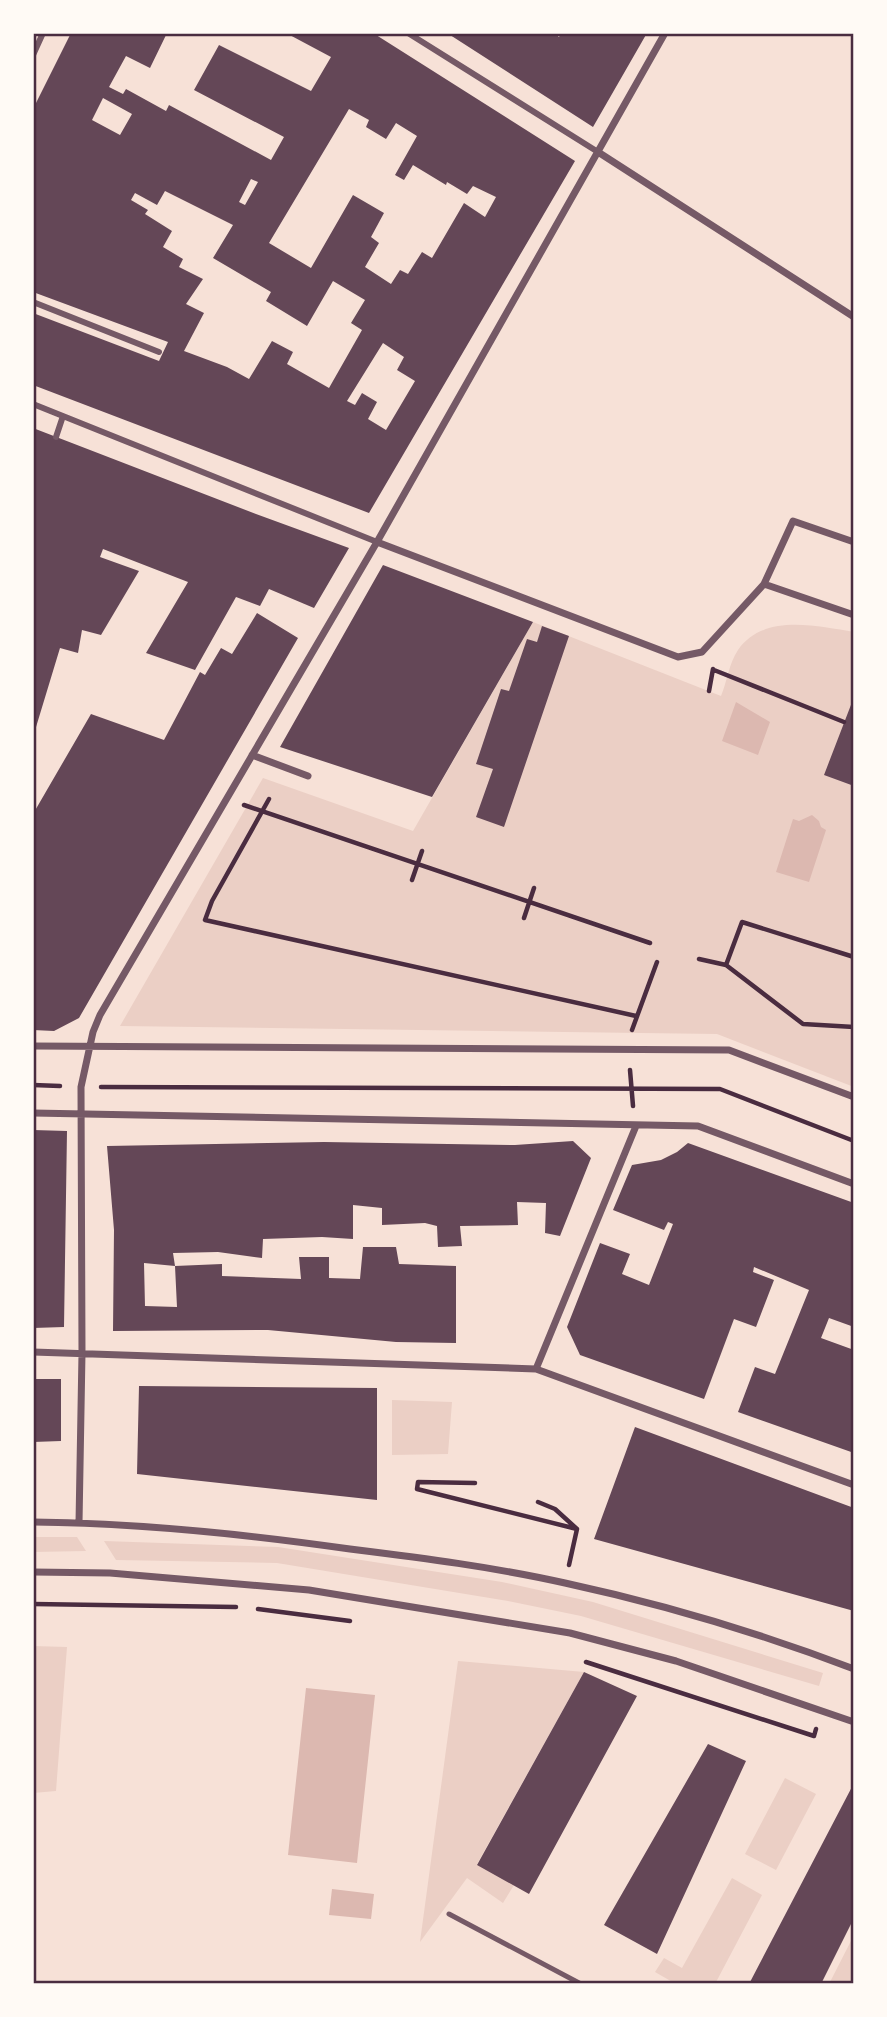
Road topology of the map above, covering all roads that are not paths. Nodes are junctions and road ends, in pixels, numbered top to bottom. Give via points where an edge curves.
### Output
1 (43, 33) edge
2 (408, 33) edge
3 (665, 33) edge
4 (33, 55) edge
5 (598, 152) junction
6 (33, 302) edge
7 (854, 317) edge
8 (159, 352) dead end
9 (33, 404) edge
10 (63, 416) junction
11 (56, 437) dead end
12 (377, 542) junction
13 (854, 542) edge
14 (764, 584) junction
15 (854, 615) edge
16 (252, 755) junction
17 (308, 776) dead end
18 (33, 1046) edge
19 (90, 1047) junction
20 (854, 1097) edge
21 (33, 1113) edge
22 (82, 1114) junction
23 (636, 1126) junction
24 (854, 1184) edge
25 (33, 1352) edge
26 (82, 1353) junction
27 (536, 1370) junction
28 (854, 1485) edge
29 (33, 1522) edge
30 (79, 1523) junction
31 (33, 1572) edge
32 (854, 1669) edge
33 (854, 1721) edge
34 (449, 1914) dead end
35 (581, 1984) edge

1 - 4 street
2 - 5 street
3 - 5 street
5 - 7 street
5 - 12 street
6 - 8 street
9 - 10 street
10 - 11 street
10 - 12 street
12 - 14 street via 678,657 702,652
12 - 16 street
13 - 14 street via 793,521
14 - 15 street
16 - 17 street
16 - 19 street via 100,1015
18 - 19 street
19 - 20 street via 729,1050
19 - 22 street via 81,1087
21 - 22 street
22 - 23 street
22 - 26 street
23 - 24 street via 698,1126
23 - 27 street
25 - 26 street
26 - 27 street
26 - 30 street
27 - 28 street
29 - 30 street
30 - 32 street via 272,1538 564,1583 706,1619
31 - 33 street via 110,1573 309,1590 570,1633 676,1661
34 - 35 lane

